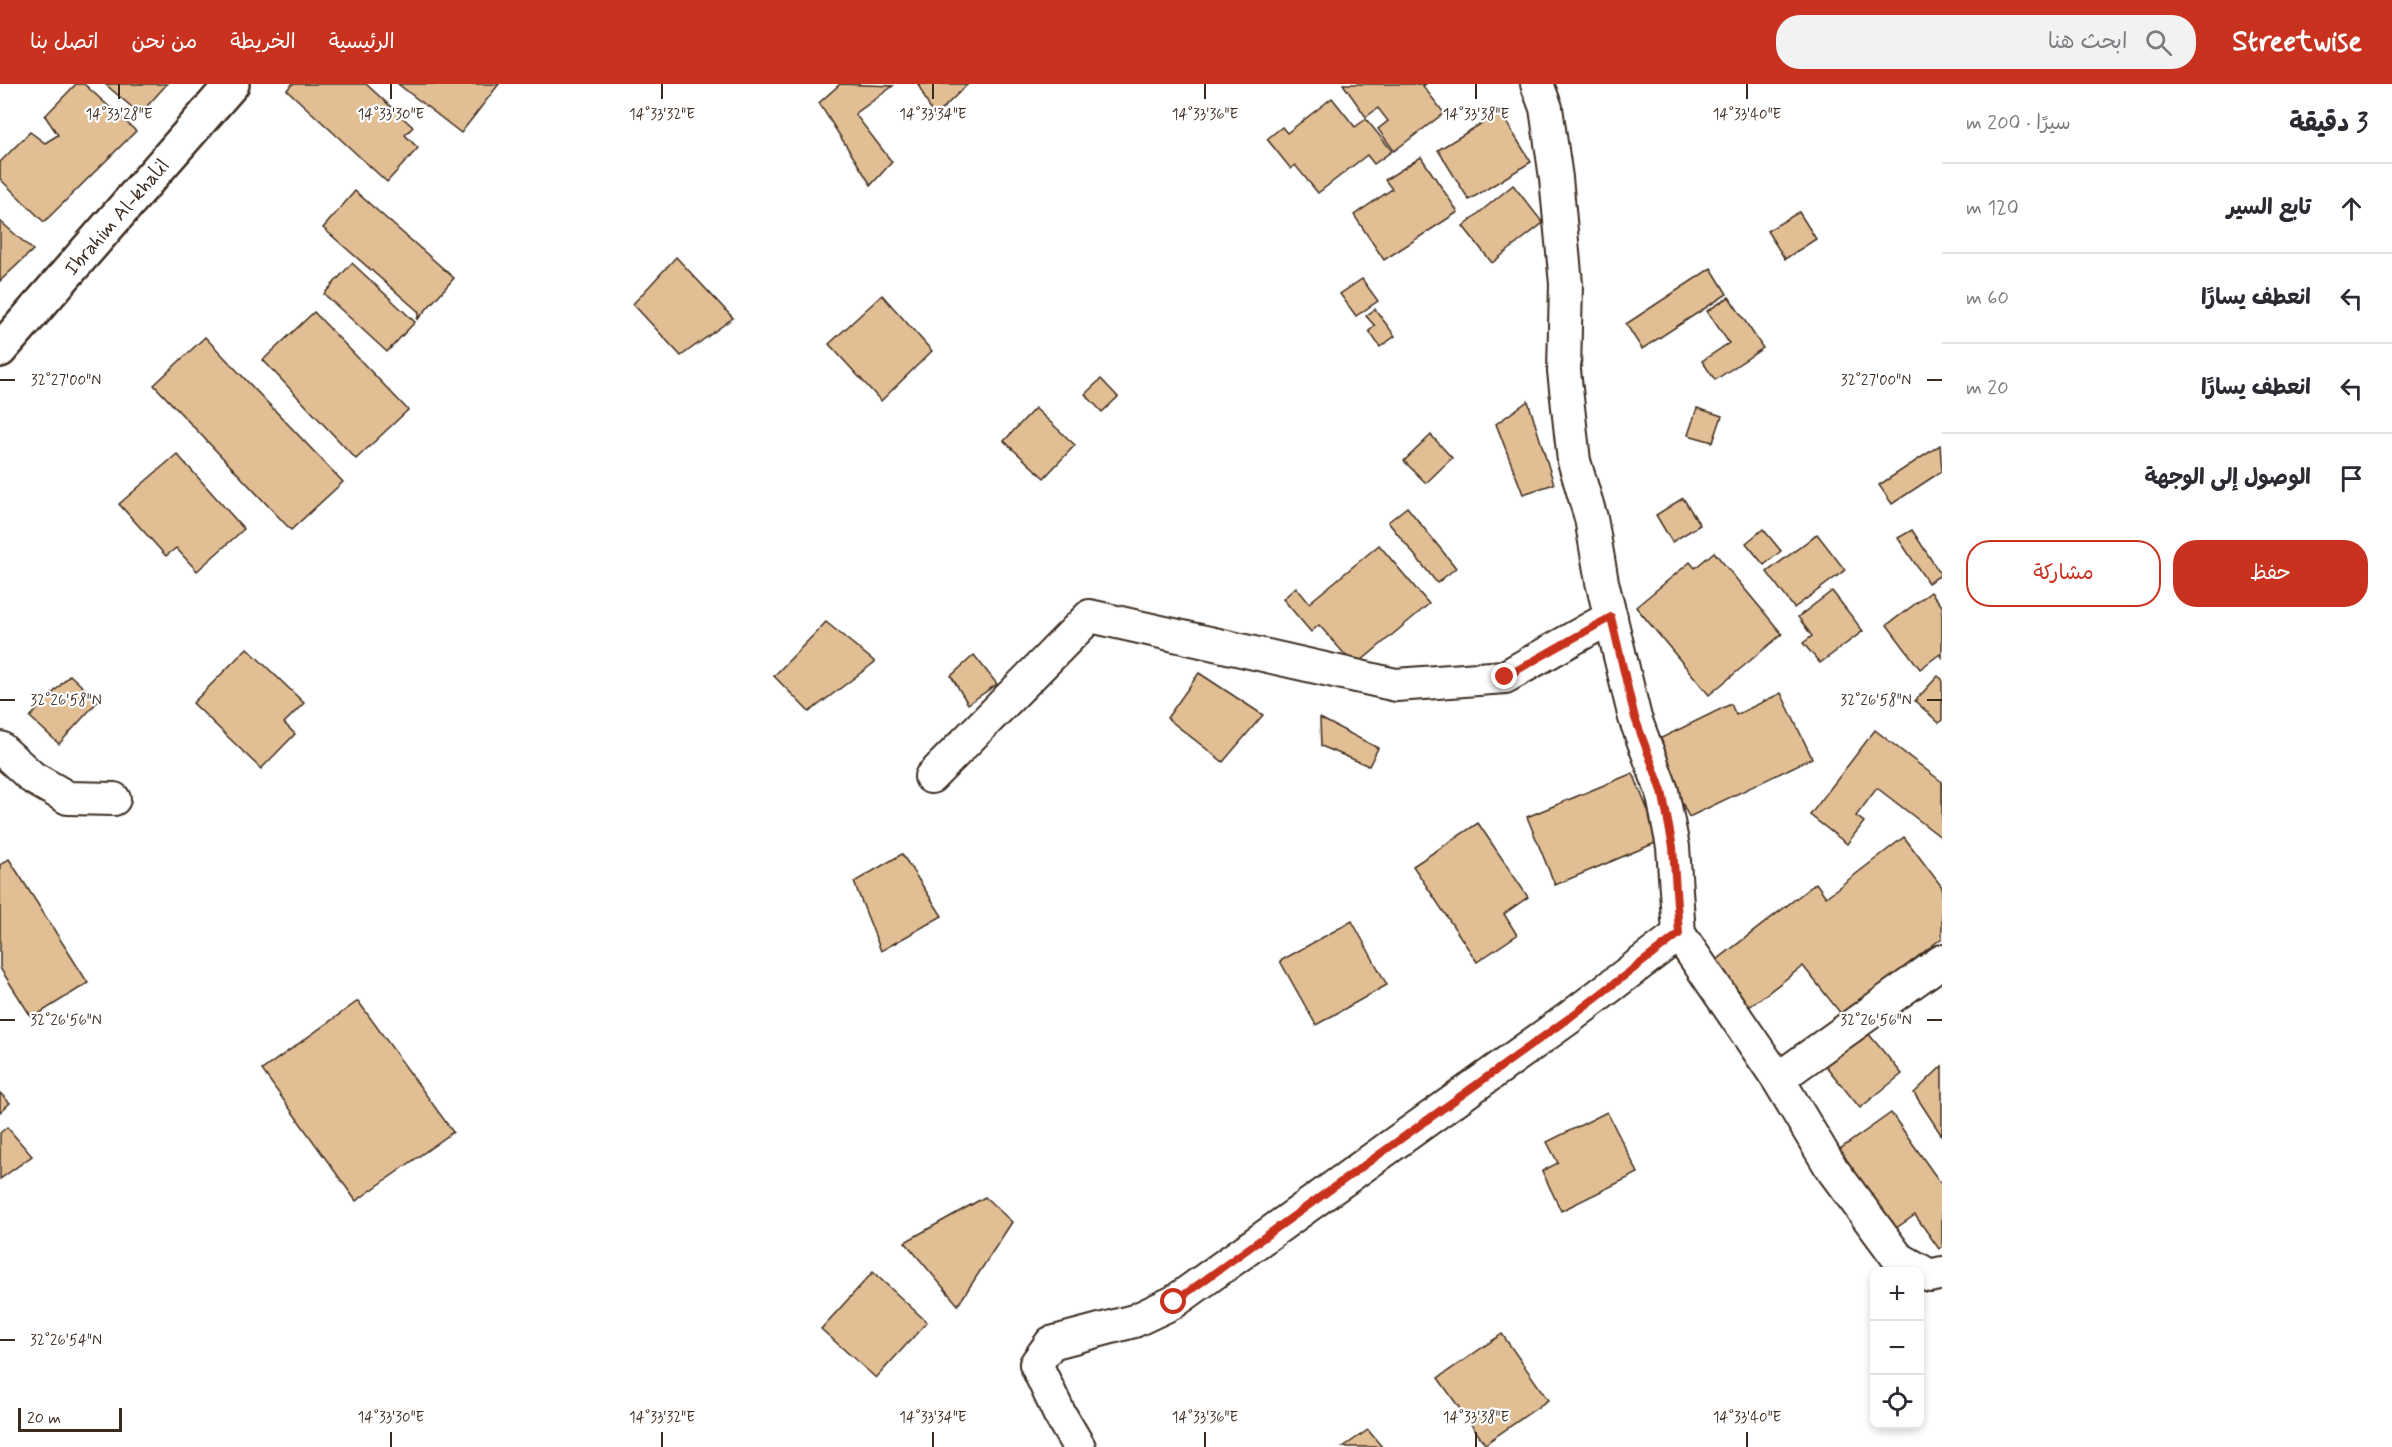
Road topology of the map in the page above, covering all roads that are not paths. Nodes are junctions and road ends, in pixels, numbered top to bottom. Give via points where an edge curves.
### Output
1 (232, 84) edge
2 (1537, 84) edge
3 (0, 350) edge
4 (1611, 617) junction
5 (0, 748) edge
6 (931, 777) dead end
7 (114, 799) dead end
8 (1679, 934) junction
9 (1942, 962) edge
10 (1778, 1079) junction
11 (1942, 1273) edge
12 (1080, 1447) edge

1 - 3 street, Ibrahim Al-khalil
2 - 4 street via 1546,108 1556,178 1566,284 1564,371 1574,461 1591,518
4 - 6 street via 1505,677 1396,685 1090,616
4 - 8 street via 1635,718 1662,791 1673,847
5 - 7 street via 33,778 68,798
8 - 10 street
8 - 12 street via 1550,1032 1174,1302 1134,1321 1051,1342 1036,1364
9 - 10 street
10 - 11 street via 1832,1169 1898,1258 1930,1276

